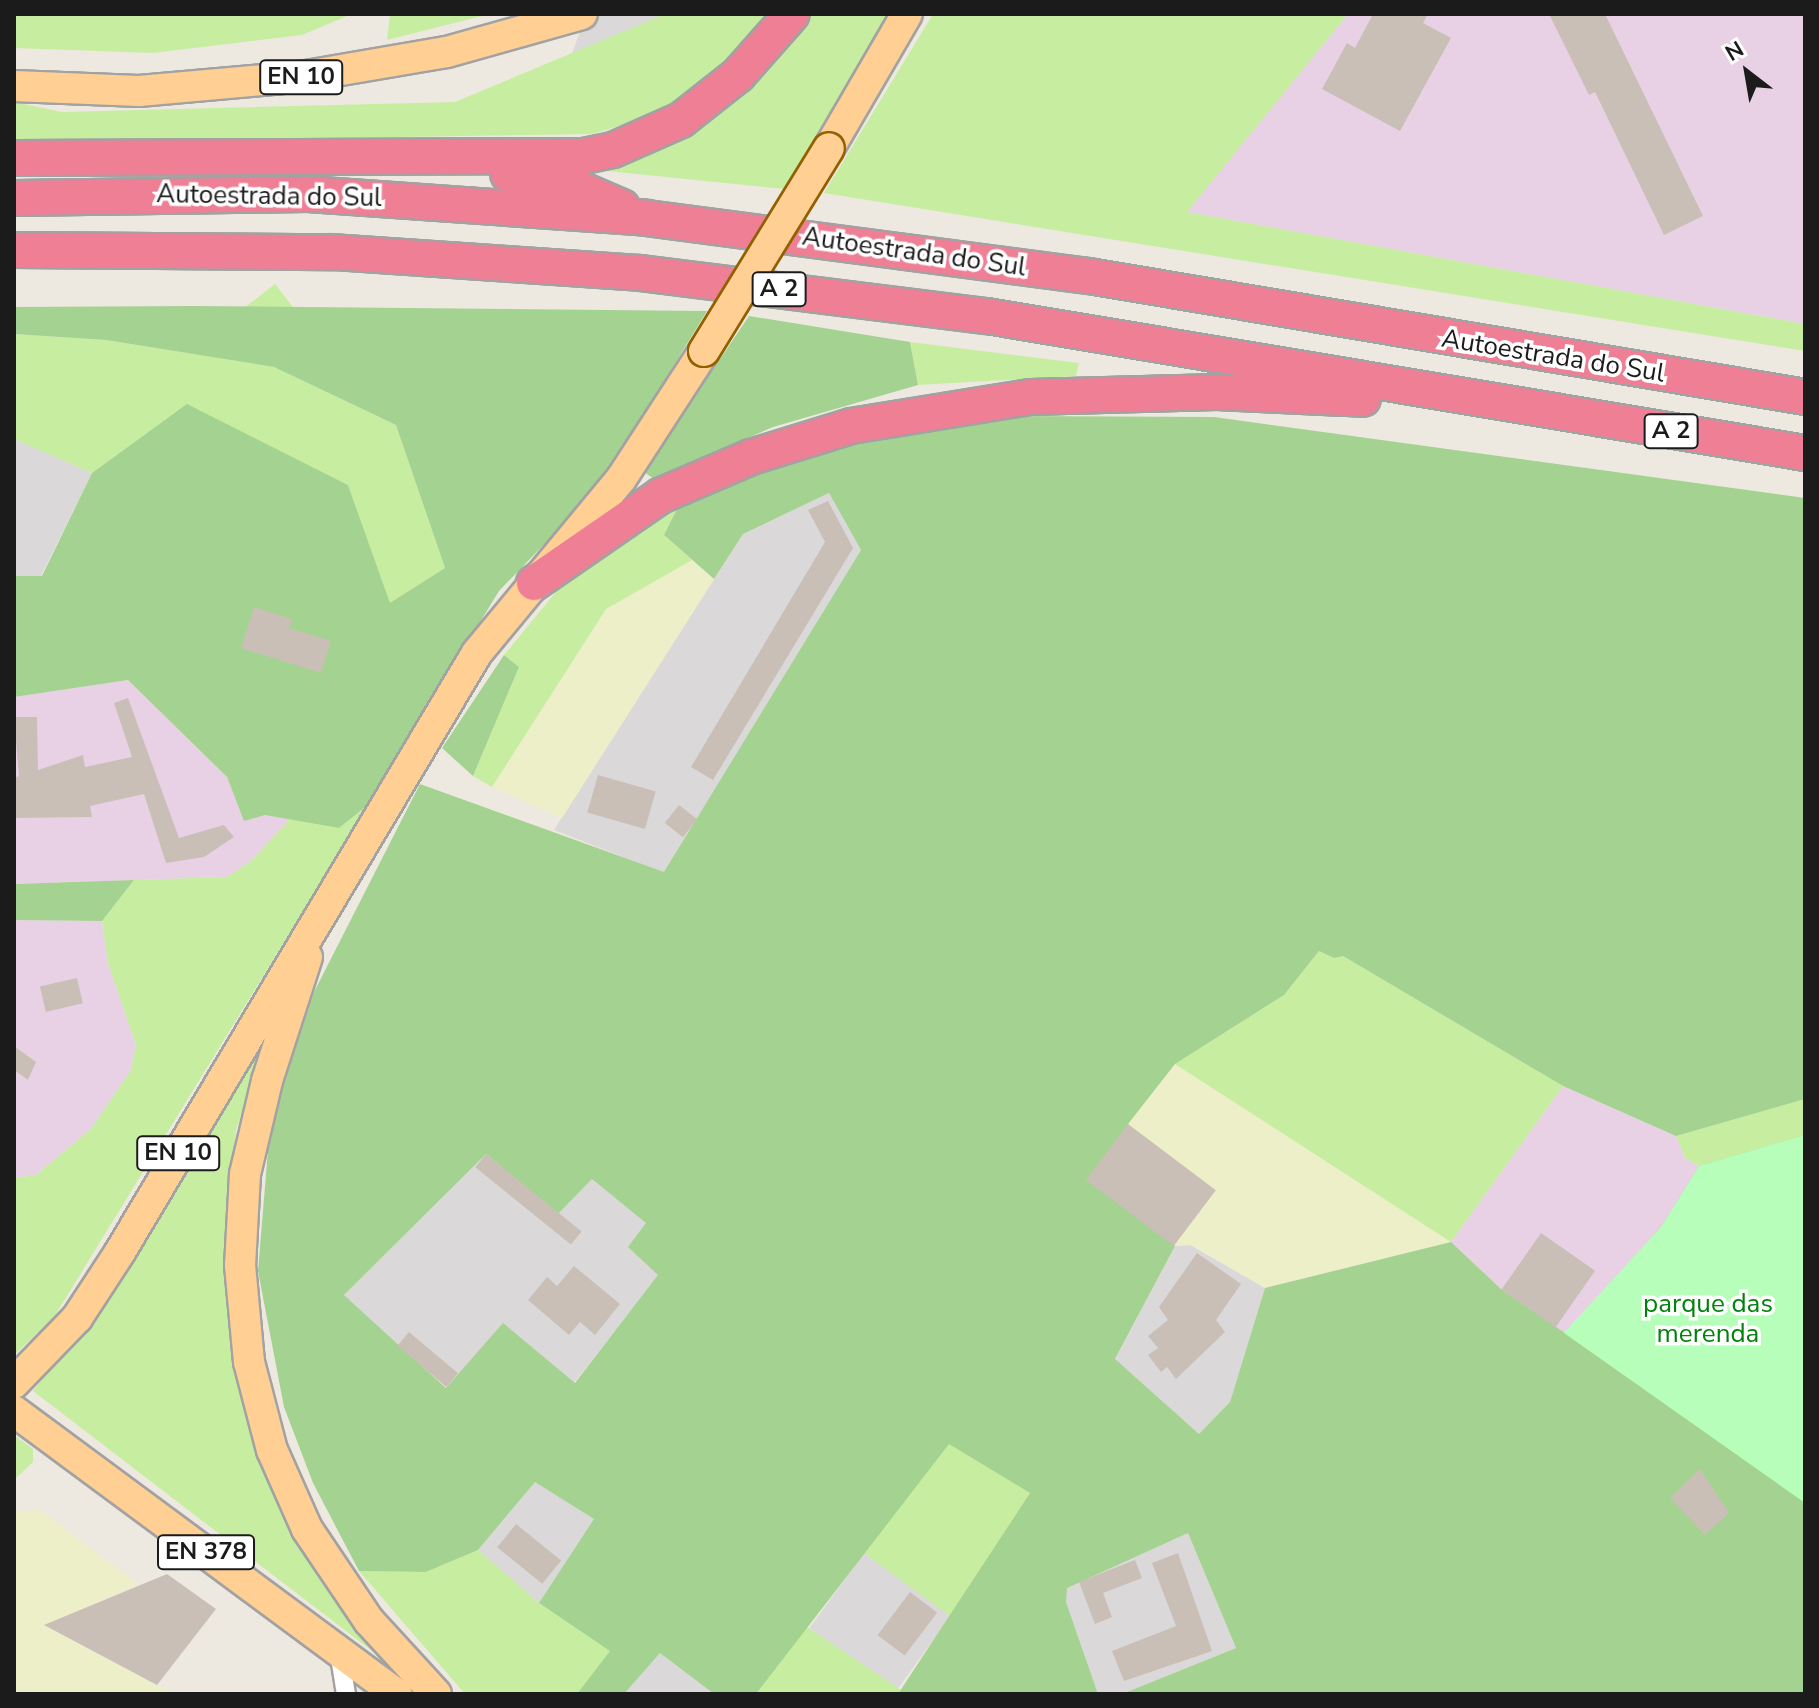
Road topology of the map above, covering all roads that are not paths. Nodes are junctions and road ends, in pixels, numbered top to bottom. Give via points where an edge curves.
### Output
1 (582, 14) edge
2 (792, 14) edge
3 (907, 14) edge
4 (14, 86) edge
5 (14, 158) edge
6 (433, 160) junction
7 (14, 198) edge
8 (647, 218) junction
9 (14, 250) edge
10 (1805, 397) edge
11 (1537, 410) junction
12 (1805, 453) edge
13 (534, 583) junction
14 (322, 908) junction
15 (14, 1383) edge
16 (14, 1411) edge
17 (339, 1651) junction
18 (346, 1694) edge
19 (397, 1694) edge
20 (436, 1694) edge

1 - 4 main road, EN 10 via 447,52 306,76 139,91
2 - 6 highway via 711,99 647,137 584,156
3 - 13 main road, EN 10, bridge via 621,479
5 - 6 highway via 253,154
6 - 8 highway via 578,188
7 - 8 highway, Autoestrada do Sul / A 2 via 308,194
8 - 10 highway, Autoestrada do Sul / A 2 via 1089,276
9 - 11 highway, Autoestrada do Sul / A 2 via 333,252 640,273 987,316
11 - 12 highway, Autoestrada do Sul / A 2
11 - 13 highway via 1268,393 1152,392 1030,397 899,416 814,437 709,473 660,496
13 - 14 main road, EN 10 via 477,653
14 - 15 main road, EN 10 via 96,1288 61,1338
14 - 20 main road via 267,1081 245,1174 240,1265 249,1362 272,1450 307,1529 369,1621
16 - 17 main road, EN 378
17 - 18 street
17 - 19 main road, EN 378

